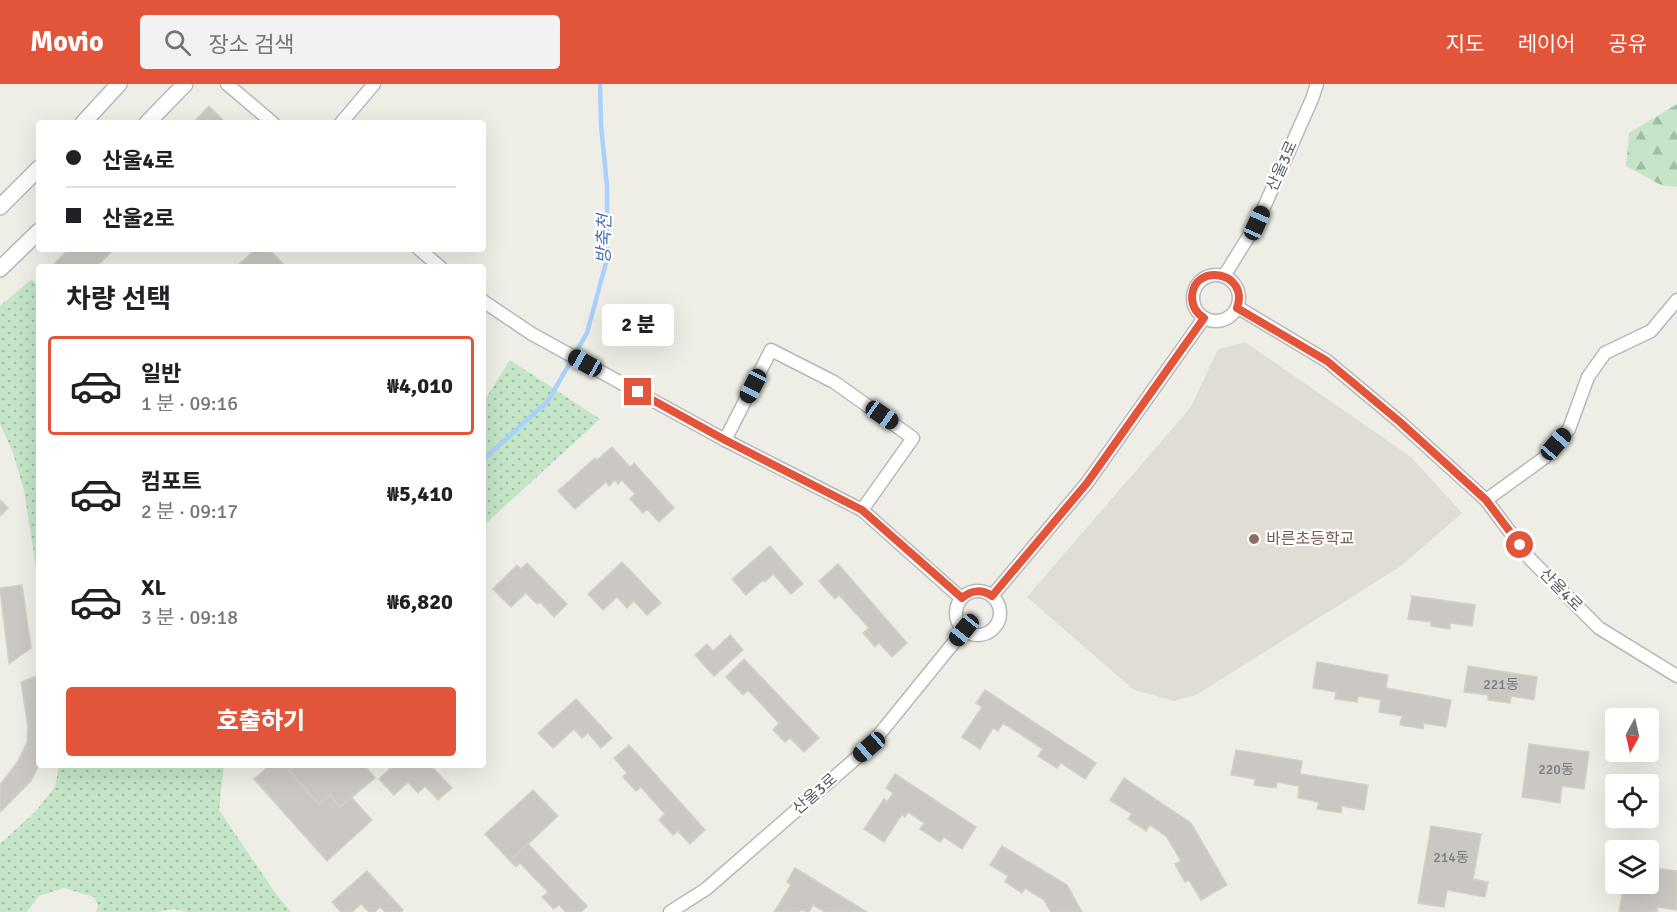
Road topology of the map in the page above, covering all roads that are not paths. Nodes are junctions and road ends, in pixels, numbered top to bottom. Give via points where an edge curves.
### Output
1 (119, 84) edge
2 (185, 84) edge
3 (227, 84) edge
4 (374, 84) edge
5 (1317, 84) edge
6 (85, 120) edge
7 (150, 120) edge
8 (269, 120) edge
9 (343, 120) edge
10 (36, 171) edge
11 (0, 207) edge
12 (36, 234) edge
13 (422, 252) edge
14 (436, 264) edge
15 (0, 268) edge
16 (1224, 276) junction
17 (1677, 300) edge
18 (486, 303) edge
19 (1237, 308) junction
20 (1204, 318) junction
21 (725, 440) junction
22 (1486, 500) junction
23 (862, 510) junction
24 (992, 596) junction
25 (962, 598) junction
26 (964, 630) junction
27 (1677, 676) edge
28 (670, 912) edge

1 - 6 street
2 - 7 street
3 - 8 street
4 - 9 street
5 - 16 street, 산울3로 via 1257,223
10 - 11 street
12 - 15 street
13 - 14 street
16 - 19 street via 1238,290
16 - 20 street via 1207,276 1195,286 1192,301
17 - 22 street via 1651,331 1605,353 1588,377 1569,429 1544,458
18 - 21 street via 532,334
19 - 20 street via 1221,321
19 - 22 street, 산울4로 via 1327,361
20 - 24 street via 1087,483
21 - 23 street
21 - 23 street via 771,350 834,382 914,438
22 - 27 street, 산울4로 via 1531,560 1599,627
23 - 25 street
24 - 25 street via 974,591
24 - 26 street via 999,612 995,625 984,633
25 - 26 street via 956,619
26 - 28 street, 산울3로 via 869,747 706,889

